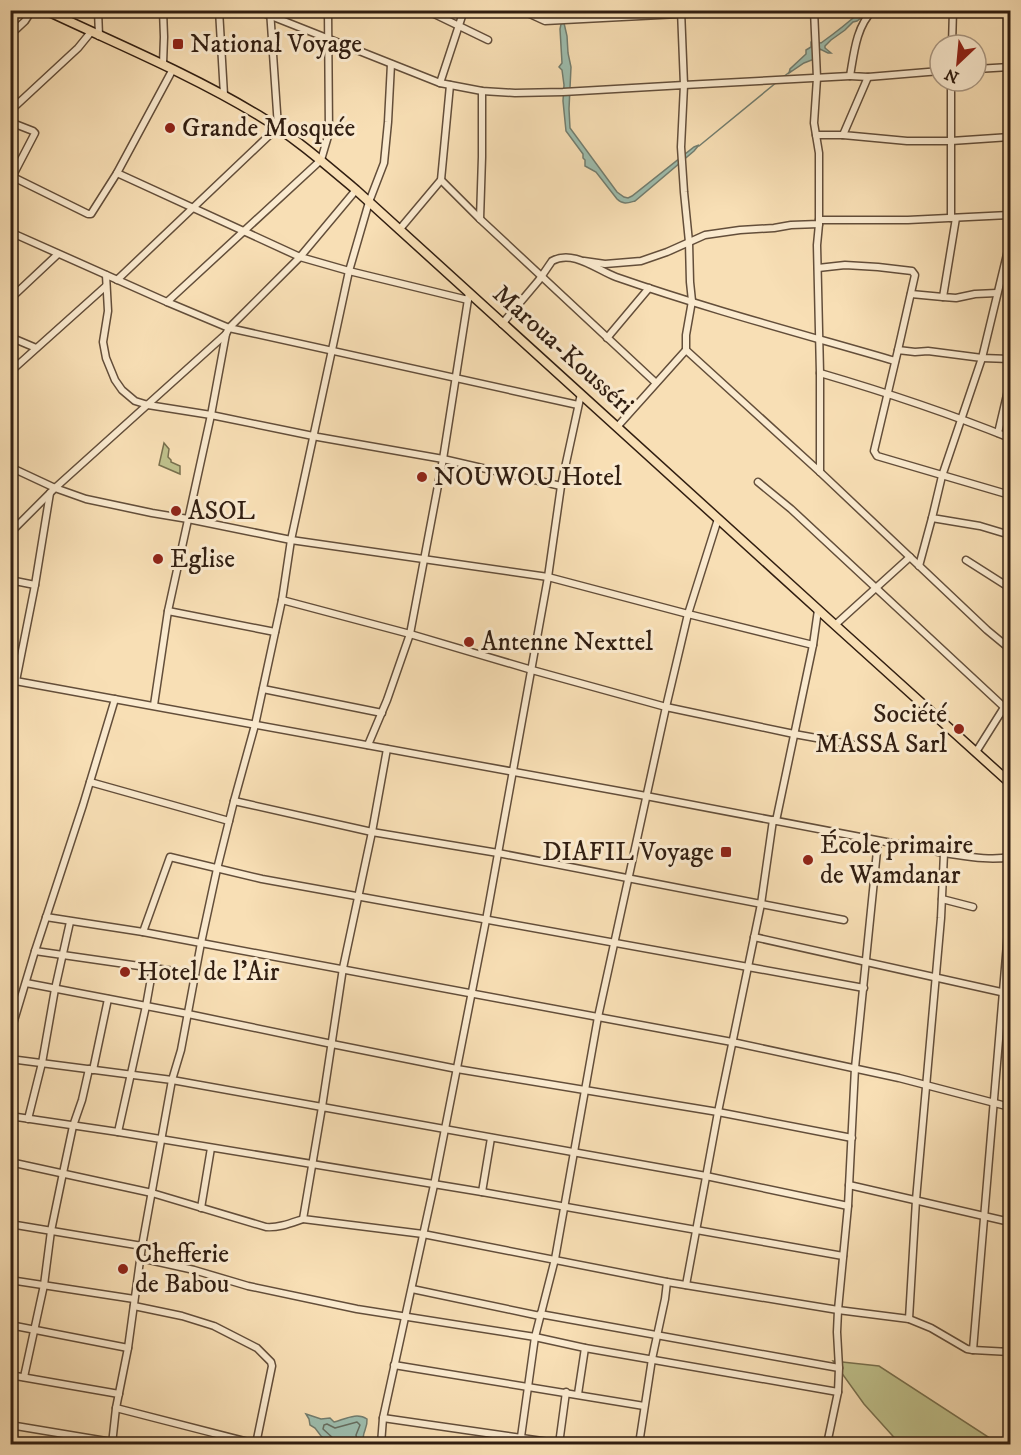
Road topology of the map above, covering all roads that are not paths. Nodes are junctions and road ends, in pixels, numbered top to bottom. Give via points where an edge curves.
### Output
1 (32, 10) edge
2 (45, 10) edge
3 (98, 10) edge
4 (163, 10) edge
5 (219, 10) edge
6 (256, 10) edge
7 (328, 10) edge
8 (426, 10) edge
9 (464, 10) edge
10 (521, 10) edge
11 (567, 10) edge
12 (756, 10) edge
13 (814, 10) edge
14 (873, 10) edge
15 (953, 10) edge
16 (681, 12) edge
17 (270, 13) edge
18 (567, 20) junction
19 (459, 27) junction
20 (952, 33) edge
21 (95, 34) junction
22 (10, 35) edge
23 (328, 39) junction
24 (488, 40) dead end
25 (163, 64) junction
26 (391, 64) junction
27 (1011, 67) edge
28 (988, 68) edge
29 (173, 69) junction
30 (928, 72) edge
31 (850, 76) junction
32 (868, 77) junction
33 (817, 78) junction
34 (441, 83) junction
35 (450, 85) junction
36 (684, 86) junction
37 (482, 91) junction
38 (951, 93) edge
39 (224, 95) junction
40 (10, 111) edge
41 (10, 122) edge
42 (278, 128) junction
43 (816, 135) junction
44 (843, 135) junction
45 (1011, 138) edge
46 (951, 141) junction
47 (321, 160) junction
48 (117, 173) junction
49 (1011, 175) edge
50 (12, 179) edge
51 (441, 180) junction
52 (356, 189) junction
53 (369, 202) junction
54 (192, 208) junction
55 (1010, 215) edge
56 (953, 218) junction
57 (480, 219) junction
58 (819, 222) junction
59 (399, 230) junction
60 (244, 231) junction
61 (10, 232) edge
62 (689, 242) junction
63 (58, 254) junction
64 (300, 257) junction
65 (584, 261) junction
66 (1007, 263) edge
67 (818, 268) junction
68 (349, 271) junction
69 (106, 275) junction
70 (541, 276) junction
71 (117, 280) junction
72 (106, 286) junction
73 (649, 288) junction
74 (997, 293) junction
75 (911, 294) junction
76 (468, 296) junction
77 (943, 297) junction
78 (10, 299) edge
79 (692, 301) junction
80 (167, 302) junction
81 (502, 324) junction
82 (228, 331) junction
83 (10, 337) edge
84 (607, 338) junction
85 (819, 339) junction
86 (36, 348) junction
87 (331, 350) junction
88 (686, 350) junction
89 (898, 350) junction
90 (982, 358) junction
91 (895, 361) junction
92 (1010, 361) edge
93 (10, 372) edge
94 (820, 373) junction
95 (456, 377) junction
96 (1011, 382) edge
97 (656, 383) junction
98 (887, 393) junction
99 (581, 394) junction
100 (148, 405) junction
101 (578, 405) junction
102 (211, 415) junction
103 (962, 419) junction
104 (617, 427) junction
105 (998, 433) junction
106 (313, 436) junction
107 (1011, 438) edge
108 (443, 459) junction
109 (10, 467) edge
110 (820, 472) junction
111 (942, 476) junction
112 (758, 482) dead end
113 (561, 486) junction
114 (52, 490) junction
115 (1011, 495) edge
116 (932, 518) junction
117 (188, 519) junction
118 (718, 519) junction
119 (10, 533) edge
120 (1011, 535) edge
121 (291, 540) junction
122 (910, 557) junction
123 (424, 559) junction
124 (966, 560) dead end
125 (919, 566) junction
126 (548, 577) junction
127 (10, 580) edge
128 (35, 585) junction
129 (875, 587) junction
130 (1011, 588) edge
131 (282, 600) junction
132 (818, 610) junction
133 (168, 611) junction
134 (688, 615) junction
135 (834, 625) junction
136 (275, 632) junction
137 (410, 634) junction
138 (813, 645) junction
139 (1011, 649) edge
140 (532, 670) junction
141 (13, 681) edge
142 (263, 689) junction
143 (1011, 698) edge
144 (115, 699) junction
145 (154, 705) junction
146 (666, 706) junction
147 (1005, 708) junction
148 (382, 713) junction
149 (255, 725) junction
150 (794, 734) junction
151 (855, 745) dead end
152 (368, 746) junction
153 (387, 749) junction
154 (975, 752) junction
155 (513, 773) junction
156 (90, 782) junction
157 (1011, 783) edge
158 (646, 796) junction
159 (234, 801) junction
160 (229, 821) junction
161 (775, 821) junction
162 (372, 832) junction
163 (878, 841) junction
164 (498, 853) junction
165 (944, 853) junction
166 (1011, 857) edge
167 (217, 869) junction
168 (629, 878) junction
169 (359, 896) junction
170 (942, 899) junction
171 (761, 904) junction
172 (973, 908) dead end
173 (1011, 908) edge
174 (46, 917) junction
175 (486, 920) junction
176 (844, 920) dead end
177 (70, 922) junction
178 (143, 932) junction
179 (754, 937) junction
180 (201, 943) junction
181 (615, 944) junction
182 (35, 951) junction
183 (63, 955) junction
184 (866, 963) junction
185 (748, 967) junction
186 (153, 968) junction
187 (343, 968) junction
188 (195, 974) junction
189 (935, 977) junction
190 (26, 983) junction
191 (55, 988) junction
192 (864, 988) junction
193 (472, 993) junction
194 (1007, 994) edge
195 (108, 999) junction
196 (146, 1006) junction
197 (188, 1014) junction
198 (598, 1017) junction
199 (10, 1034) edge
200 (732, 1042) junction
201 (332, 1044) junction
202 (10, 1059) edge
203 (42, 1063) junction
204 (457, 1068) junction
205 (855, 1068) junction
206 (91, 1069) junction
207 (130, 1076) junction
208 (172, 1080) junction
209 (926, 1085) junction
210 (584, 1090) junction
211 (994, 1103) junction
212 (322, 1107) junction
213 (1011, 1107) edge
214 (718, 1112) junction
215 (10, 1116) edge
216 (28, 1119) junction
217 (73, 1126) junction
218 (445, 1129) junction
219 (118, 1132) junction
220 (491, 1138) junction
221 (852, 1138) junction
222 (162, 1140) junction
223 (211, 1148) junction
224 (573, 1153) junction
225 (10, 1162) edge
226 (313, 1165) junction
227 (63, 1173) junction
228 (706, 1176) junction
229 (434, 1185) junction
230 (849, 1185) junction
231 (482, 1192) junction
232 (152, 1193) junction
233 (916, 1200) junction
234 (564, 1206) junction
235 (848, 1206) junction
236 (201, 1208) junction
237 (985, 1216) junction
238 (303, 1219) junction
239 (1011, 1222) edge
240 (10, 1224) edge
241 (697, 1230) junction
242 (51, 1231) junction
243 (423, 1234) junction
244 (142, 1246) junction
245 (843, 1256) junction
246 (140, 1258) junction
247 (555, 1259) junction
248 (10, 1280) edge
249 (667, 1282) junction
250 (44, 1285) junction
251 (686, 1285) junction
252 (412, 1288) junction
253 (134, 1303) junction
254 (838, 1310) junction
255 (540, 1315) junction
256 (405, 1316) junction
257 (909, 1319) junction
258 (10, 1325) edge
259 (35, 1329) junction
260 (657, 1336) junction
261 (535, 1337) junction
262 (128, 1348) junction
263 (585, 1348) junction
264 (973, 1350) junction
265 (1011, 1352) edge
266 (652, 1359) junction
267 (394, 1365) junction
268 (839, 1368) junction
269 (10, 1375) edge
270 (24, 1377) junction
271 (529, 1386) junction
272 (566, 1392) junction
273 (838, 1392) junction
274 (119, 1394) junction
275 (578, 1394) junction
276 (644, 1406) junction
277 (116, 1408) junction
278 (383, 1418) junction
279 (10, 1425) edge
280 (521, 1441) edge
281 (112, 1443) edge
282 (381, 1444) edge
283 (559, 1444) edge
284 (563, 1444) edge
285 (639, 1444) edge
286 (827, 1444) edge

1 - 22 street
2 - 21 highway, Maroua-Kousséri
3 - 21 street
4 - 25 street
5 - 39 street
6 - 17 street
7 - 23 street
8 - 19 street
9 - 19 street
10 - 18 street via 545,21
11 - 18 street
12 - 16 street
13 - 33 street
14 - 31 street via 856,41
15 - 20 street
16 - 18 street
16 - 36 street
17 - 23 street
17 - 42 street
19 - 24 street
19 - 34 street
21 - 25 highway, Maroua-Kousséri
21 - 40 street
23 - 26 street
23 - 47 street via 329,134
25 - 29 highway, Maroua-Kousséri
26 - 34 street
26 - 53 street via 384,163
27 - 28 street
29 - 39 highway, Maroua-Kousséri
29 - 48 street
30 - 32 street
31 - 32 street
31 - 33 street
32 - 44 street
33 - 36 street
33 - 43 street
34 - 35 street
35 - 37 street
35 - 51 street
36 - 37 street via 563,92
36 - 62 street via 681,147
37 - 57 street
38 - 46 street
39 - 42 highway, Maroua-Kousséri
41 - 50 street via 35,133
42 - 47 highway, Maroua-Kousséri
42 - 54 street
43 - 44 street
43 - 58 street
44 - 46 street
45 - 46 street
46 - 56 street
47 - 52 highway, Maroua-Kousséri
47 - 60 street
48 - 50 street via 90,214
48 - 54 street
49 - 55 street
51 - 57 street
51 - 59 street
52 - 53 highway, Maroua-Kousséri
52 - 64 street
53 - 59 highway, Maroua-Kousséri
53 - 68 street
54 - 60 street
54 - 71 street
55 - 56 street
55 - 66 street
56 - 58 street
56 - 77 street
57 - 70 street
58 - 62 street via 717,232
58 - 67 street
59 - 76 highway, Maroua-Kousséri
60 - 64 street
60 - 80 street
61 - 63 street
62 - 65 street via 647,260 605,264
62 - 79 street
63 - 69 street
63 - 78 street
64 - 68 street
64 - 82 street
65 - 70 street via 556,259
65 - 73 street
66 - 74 street
67 - 75 street via 845,265 912,271 915,275
67 - 85 street
68 - 76 street
68 - 87 street
69 - 71 street
69 - 72 street
70 - 81 street
70 - 84 street
71 - 80 street
72 - 86 street
72 - 100 street via 108,311 103,342 110,371 128,396
73 - 79 street
73 - 84 street
74 - 77 street
74 - 90 street
75 - 77 street
75 - 89 street
76 - 81 highway, Maroua-Kousséri
76 - 95 street
79 - 85 street
79 - 88 street
80 - 82 street
81 - 99 highway, Maroua-Kousséri
82 - 87 street
82 - 100 street
82 - 102 street
83 - 86 street
84 - 97 street
85 - 91 street
85 - 94 street
86 - 93 street
87 - 95 street
87 - 106 street
88 - 97 street
88 - 110 street
89 - 90 street
89 - 91 street
90 - 92 street
90 - 103 street
91 - 98 street
94 - 98 street
94 - 110 street
95 - 101 street
95 - 108 street
96 - 105 street
97 - 104 street
98 - 103 street
98 - 111 street via 874,454
99 - 101 street
99 - 104 highway, Maroua-Kousséri
100 - 102 street
100 - 114 street
101 - 113 street
102 - 106 street
102 - 117 street
103 - 105 street
103 - 111 street
104 - 118 highway, Maroua-Kousséri
105 - 107 street
106 - 108 street
106 - 121 street
108 - 113 street
108 - 123 street
109 - 114 street
110 - 122 street
111 - 115 street
111 - 116 street
112 - 129 street
113 - 126 street
114 - 117 street
114 - 119 street
114 - 128 street
116 - 120 street
116 - 125 street
117 - 121 street
117 - 133 street
118 - 132 highway, Maroua-Kousséri
118 - 134 street
121 - 123 street
121 - 131 street
122 - 125 street
122 - 129 street
123 - 126 street
123 - 137 street
124 - 130 street
125 - 139 street
126 - 134 street
126 - 140 street
127 - 128 street
128 - 141 street
129 - 135 street
129 - 147 street
131 - 136 street
131 - 137 street
132 - 135 highway, Maroua-Kousséri
132 - 138 street
133 - 136 street
133 - 145 street
134 - 138 street
134 - 146 street
135 - 154 highway, Maroua-Kousséri
136 - 142 street
137 - 140 street
137 - 148 street
138 - 150 street
140 - 146 street
140 - 155 street
141 - 144 street
142 - 148 street
142 - 149 street
143 - 147 street
144 - 145 street
144 - 156 street
145 - 149 street
146 - 150 street
146 - 158 street
147 - 154 street
148 - 152 street
149 - 152 street
149 - 159 street
150 - 151 street
150 - 161 street
152 - 153 street
153 - 155 street
153 - 162 street
154 - 157 highway, Maroua-Kousséri
155 - 158 street
155 - 164 street
156 - 160 street
156 - 174 street
158 - 161 street
158 - 168 street
159 - 160 street
159 - 162 street
160 - 167 street
161 - 163 street
161 - 171 street
162 - 164 street
162 - 169 street
163 - 165 street
163 - 184 street
164 - 168 street
164 - 175 street
165 - 166 street via 986,859
165 - 170 street
167 - 169 street
167 - 178 street via 170,857
167 - 180 street
168 - 171 street
168 - 181 street
169 - 175 street
169 - 187 street
170 - 172 street
170 - 189 street
171 - 176 street
171 - 179 street
173 - 194 street
174 - 177 street
174 - 182 street
175 - 181 street
175 - 193 street
177 - 178 street
177 - 183 street
178 - 180 street
179 - 184 street
179 - 185 street
180 - 187 street
180 - 188 street
181 - 185 street
181 - 198 street
182 - 183 street
182 - 190 street
183 - 186 street
183 - 191 street
184 - 189 street
184 - 192 street
185 - 192 street
185 - 200 street
186 - 188 street
186 - 196 street
187 - 193 street
187 - 201 street
188 - 197 street
189 - 194 street
189 - 209 street
190 - 191 street
190 - 199 street
191 - 195 street
191 - 203 street
192 - 205 street
193 - 198 street
193 - 204 street
194 - 211 street
195 - 196 street
195 - 206 street
196 - 197 street
196 - 207 street
197 - 201 street
197 - 208 street
198 - 200 street
198 - 210 street
200 - 205 street
200 - 214 street
201 - 204 street
201 - 212 street
202 - 203 street
203 - 206 street
203 - 216 street
204 - 210 street
204 - 218 street
205 - 209 street
205 - 221 street
206 - 207 street
206 - 217 street
207 - 208 street
207 - 219 street
208 - 212 street
208 - 222 street
209 - 211 street
209 - 233 street
210 - 214 street
210 - 224 street
211 - 213 street
211 - 237 street
212 - 218 street
212 - 226 street
214 - 221 street
214 - 228 street
215 - 216 street
216 - 217 street
217 - 219 street
217 - 227 street
218 - 220 street
218 - 229 street
219 - 222 street
220 - 224 street
220 - 231 street
221 - 230 street
222 - 223 street
222 - 232 street
223 - 226 street
223 - 236 street
224 - 228 street
224 - 234 street
225 - 227 street
226 - 229 street
226 - 238 street
227 - 232 street
227 - 242 street
228 - 235 street
228 - 241 street
229 - 231 street
229 - 243 street
230 - 233 street
230 - 235 street
231 - 234 street
232 - 236 street
232 - 244 street
233 - 237 street
233 - 257 street
234 - 241 street
234 - 247 street
235 - 245 street
236 - 238 street via 274,1228
237 - 239 street
237 - 264 street
238 - 243 street
240 - 242 street
241 - 245 street
241 - 251 street
242 - 244 street
242 - 250 street
243 - 247 street
243 - 252 street
244 - 246 street
245 - 254 street
246 - 253 street
246 - 256 street via 304,1299
247 - 249 street
247 - 255 street
248 - 250 street
249 - 251 street
249 - 260 street
250 - 253 street
250 - 259 street
251 - 254 street
252 - 255 street
252 - 256 street
253 - 262 street
253 - 277 street via 214,1326 257,1348 272,1366 256,1444
254 - 257 street
254 - 268 street
255 - 260 street
255 - 261 street
256 - 261 street
256 - 267 street
257 - 264 street
258 - 259 street
259 - 262 street
259 - 270 street
260 - 266 street
260 - 268 street
261 - 263 street
261 - 271 street
262 - 274 street
263 - 266 street
263 - 275 street
264 - 265 street
266 - 273 street
266 - 276 street
267 - 271 street
267 - 278 street
268 - 273 street
269 - 270 street
270 - 274 street
271 - 272 street
271 - 280 street
272 - 275 street
272 - 283 street
273 - 286 street
274 - 277 street
275 - 276 street
276 - 285 street
277 - 281 street
278 - 280 street
278 - 282 street
279 - 281 street
280 - 283 street
283 - 284 street

